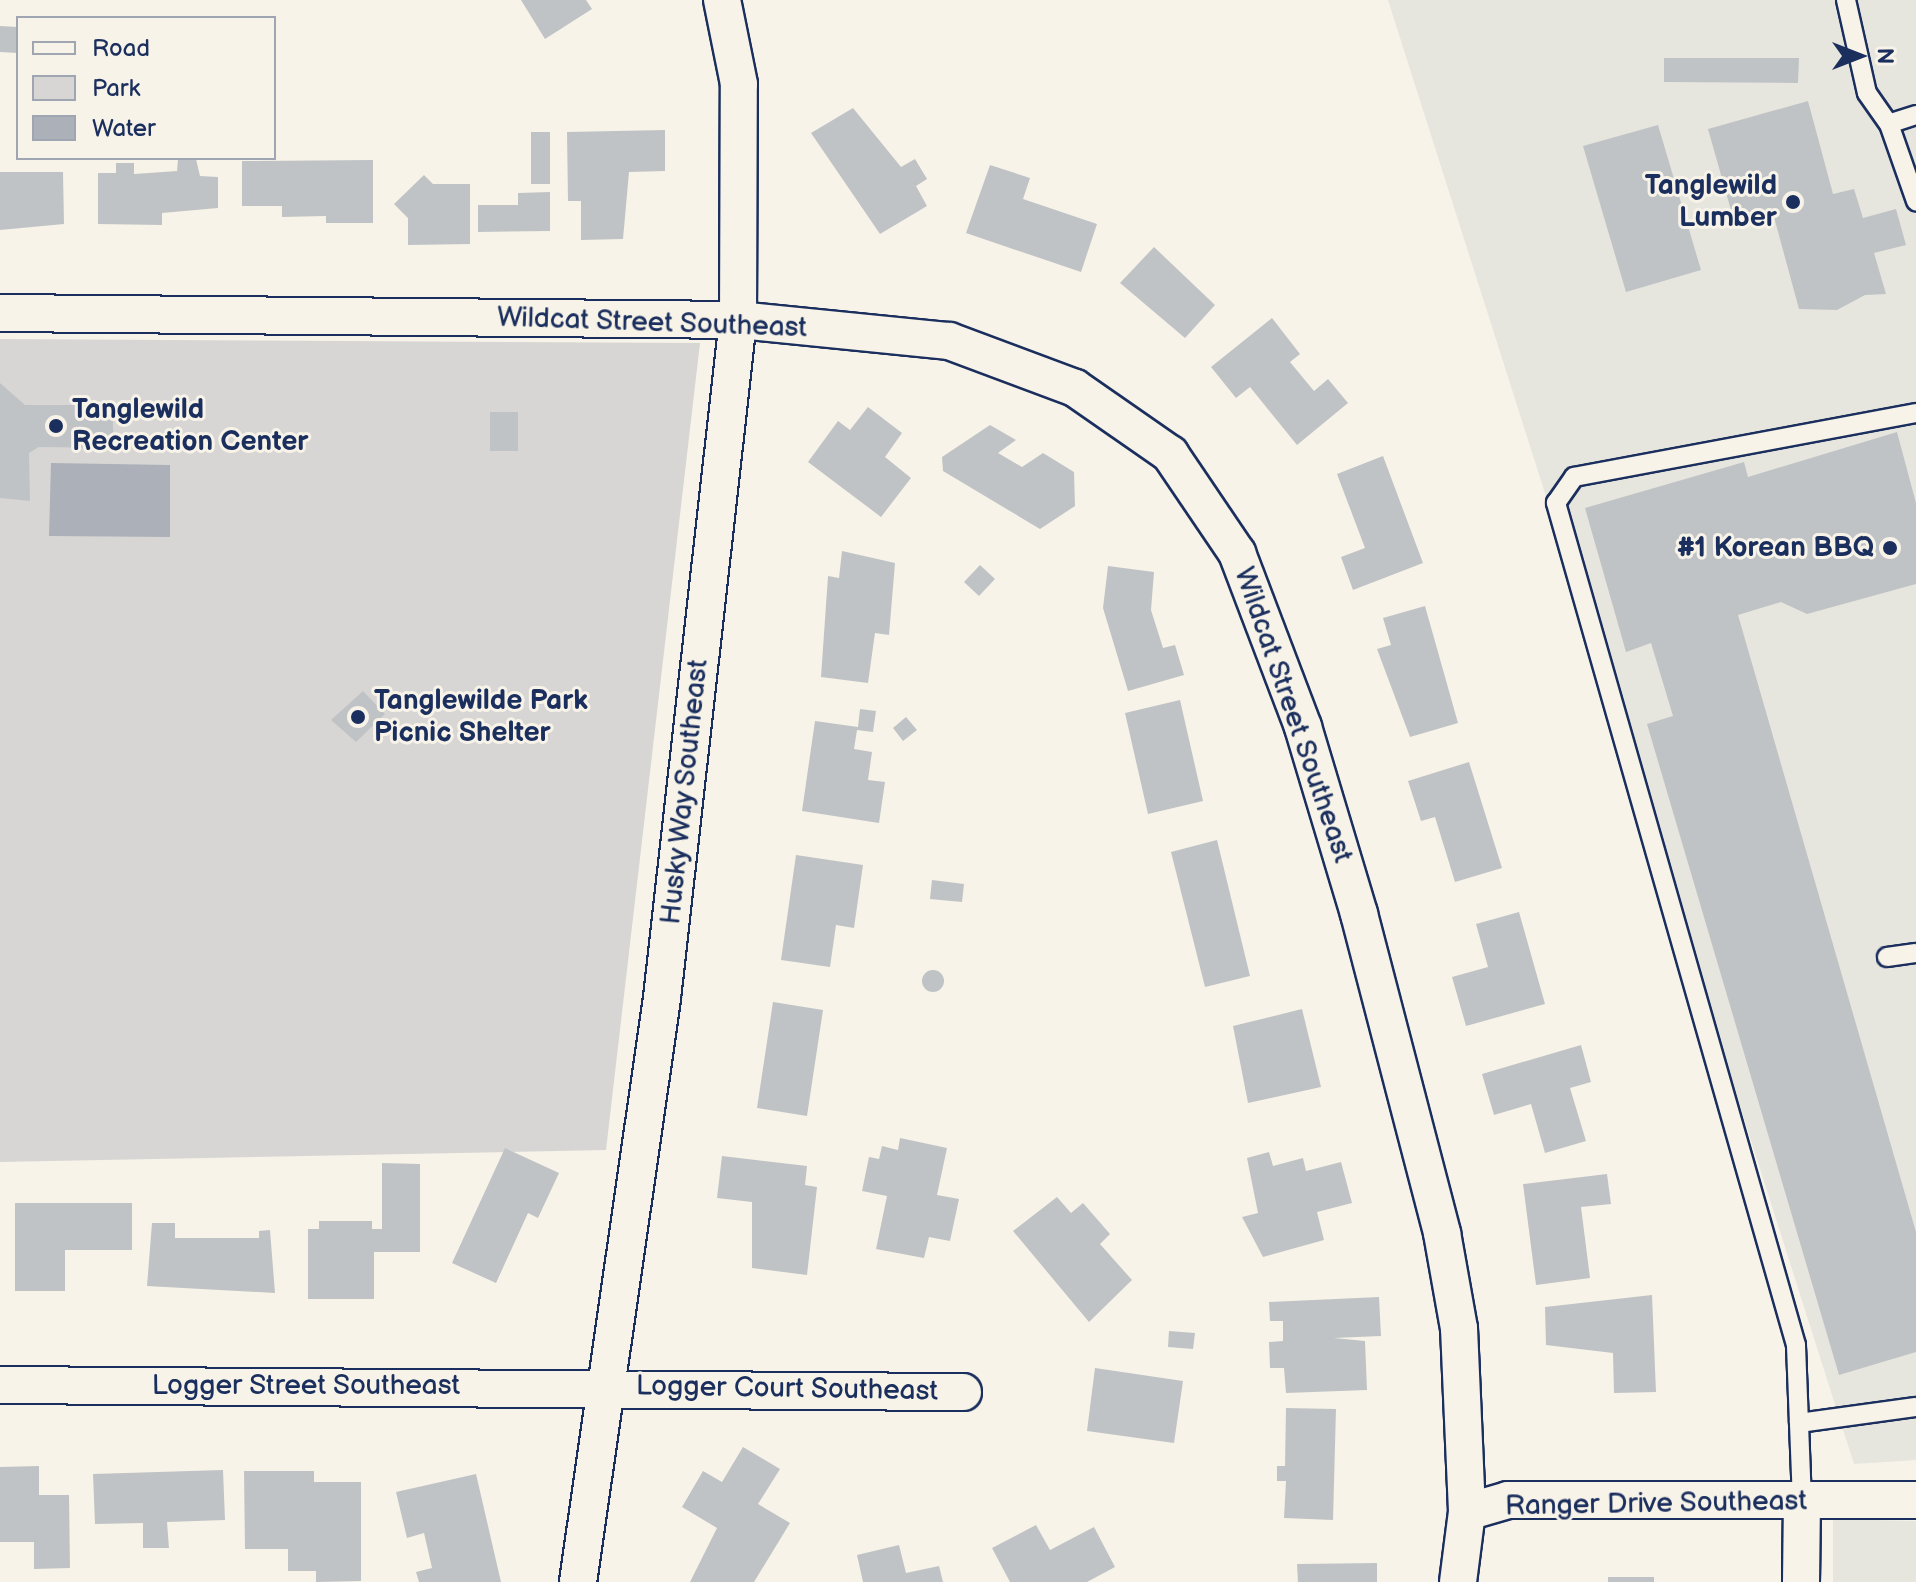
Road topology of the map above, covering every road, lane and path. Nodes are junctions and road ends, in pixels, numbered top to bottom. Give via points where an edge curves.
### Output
1 (722, 0) edge
2 (1846, 0) edge
3 (1916, 115) edge
4 (1889, 124) junction
5 (1916, 201) edge
6 (0, 313) edge
7 (738, 320) junction
8 (1916, 413) edge
9 (1916, 953) edge
10 (1887, 957) dead end
11 (0, 1385) edge
12 (611, 1387) junction
13 (963, 1392) dead end
14 (1916, 1407) edge
15 (1799, 1423) junction
16 (1916, 1500) edge
17 (1802, 1502) junction
18 (1467, 1512) junction
19 (578, 1582) edge
20 (1458, 1582) edge
21 (1801, 1582) edge

1 - 7 street, Husky Way Southeast via 739,84
2 - 4 lane via 1867,93
3 - 4 lane
4 - 5 lane
6 - 7 street, Wildcat Street Southeast
7 - 12 street, Husky Way Southeast
7 - 18 street, Wildcat Street Southeast via 949,341 1005,358 1110,408 1170,454 1203,496 1237,553 1303,727 1399,1060 1459,1328
8 - 15 lane via 1574,477 1556,503 1796,1345
9 - 10 lane
11 - 12 street, Logger Street Southeast
12 - 13 street, Logger Court Southeast
12 - 19 street, Husky Way Southeast
14 - 15 lane
15 - 17 lane
16 - 17 street, Ranger Drive Southeast
17 - 18 street, Ranger Drive Southeast via 1508,1500
17 - 21 street
18 - 20 street, Ranger Drive Southeast

